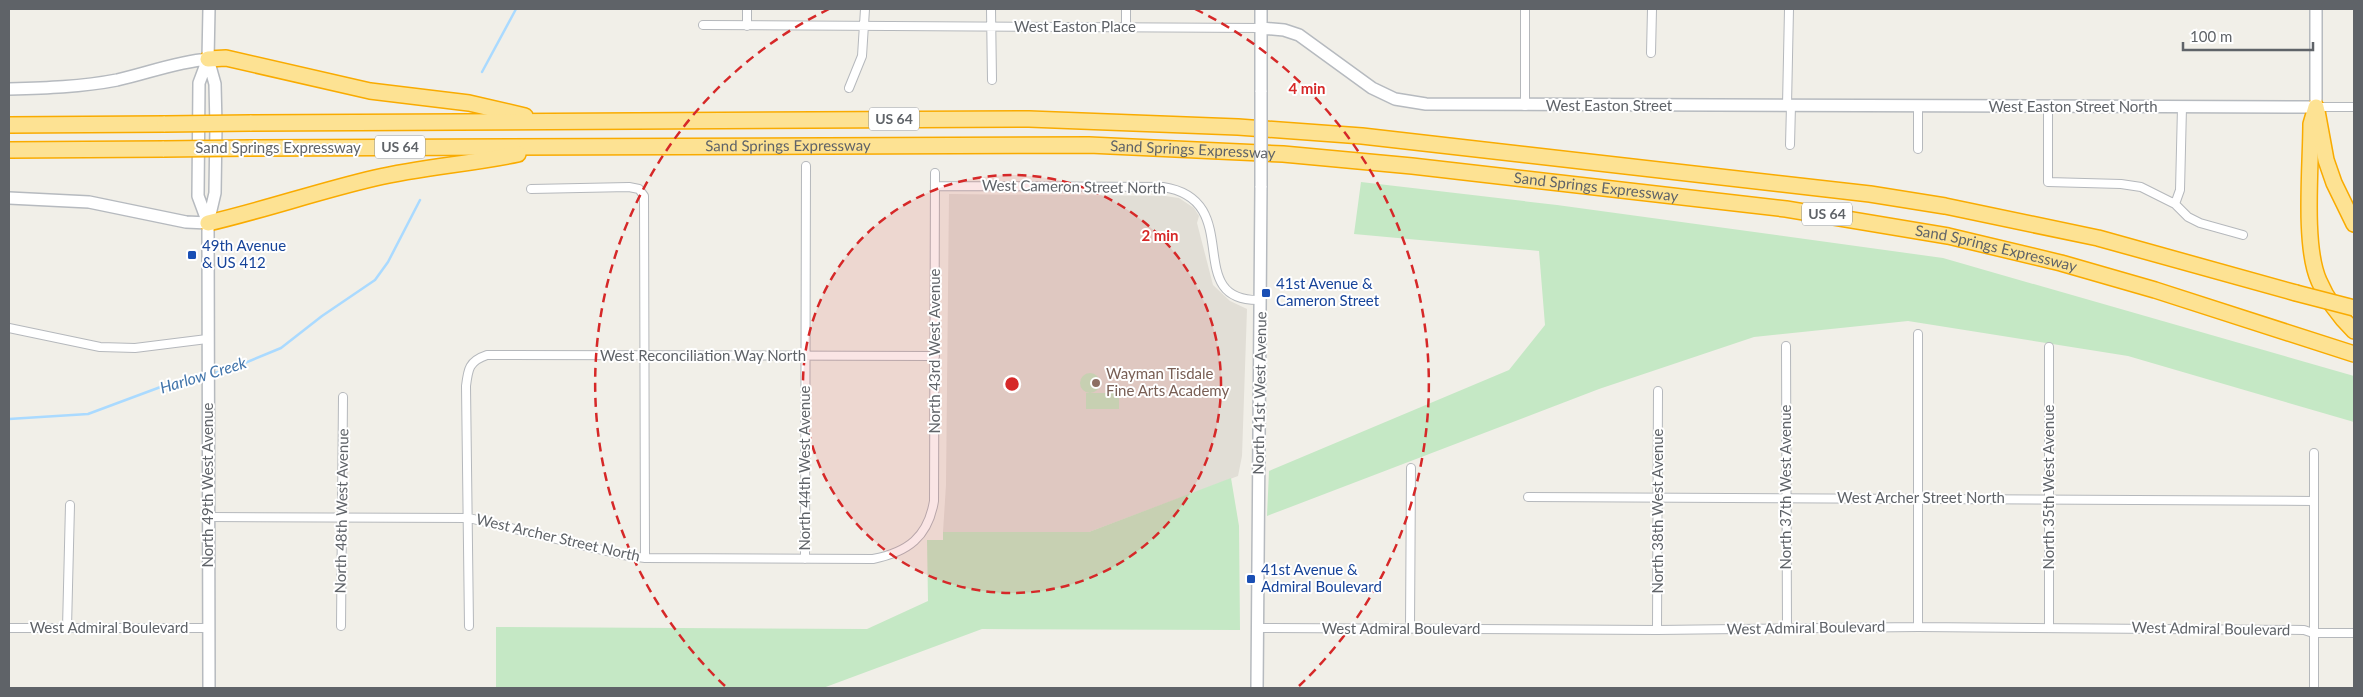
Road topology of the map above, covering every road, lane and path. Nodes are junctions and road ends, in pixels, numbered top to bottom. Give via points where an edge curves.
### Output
1 (208, 9) edge
2 (748, 9) edge
3 (865, 9) edge
4 (991, 9) edge
5 (1126, 9) edge
6 (1261, 9) edge
7 (1525, 9) edge
8 (1652, 9) edge
9 (1788, 9) edge
10 (2316, 9) edge
11 (703, 25) dead end
12 (747, 26) junction
13 (865, 27) junction
14 (991, 27) junction
15 (1126, 28) junction
16 (1261, 28) junction
17 (1651, 53) dead end
18 (208, 59) junction
19 (992, 80) dead end
20 (849, 88) dead end
21 (9, 89) edge
22 (1426, 104) joint
23 (1789, 105) junction
24 (1525, 106) junction
25 (1918, 106) junction
26 (2048, 106) junction
27 (2182, 107) junction
28 (2316, 107) junction
29 (2354, 107) edge
30 (550, 122) junction
31 (9, 125) edge
32 (1790, 145) dead end
33 (551, 147) junction
34 (1918, 149) dead end
35 (9, 150) edge
36 (806, 166) dead end
37 (935, 173) dead end
38 (934, 186) junction
39 (531, 189) dead end
40 (9, 198) edge
41 (2175, 204) junction
42 (208, 223) junction
43 (2354, 224) edge
44 (2243, 235) dead end
45 (1261, 300) junction
46 (2354, 308) edge
47 (9, 328) edge
48 (2354, 331) edge
49 (1918, 334) dead end
50 (207, 343) junction
51 (1786, 346) dead end
52 (2048, 347) dead end
53 (2354, 354) edge
54 (805, 355) junction
55 (645, 356) junction
56 (934, 356) junction
57 (1658, 391) dead end
58 (343, 397) dead end
59 (2314, 453) dead end
60 (1411, 468) dead end
61 (1528, 497) dead end
62 (1658, 498) junction
63 (1786, 498) junction
64 (1918, 498) junction
65 (2050, 498) junction
66 (2314, 501) junction
67 (70, 505) dead end
68 (208, 517) junction
69 (342, 517) junction
70 (469, 518) junction
71 (926, 527) joint
72 (645, 558) junction
73 (805, 559) junction
74 (341, 626) dead end
75 (469, 626) dead end
76 (1918, 627) junction
77 (2049, 627) junction
78 (9, 628) edge
79 (67, 628) junction
80 (209, 628) junction
81 (1258, 628) junction
82 (1410, 628) junction
83 (1787, 628) junction
84 (1657, 630) junction
85 (2313, 633) junction
86 (2354, 633) edge
87 (209, 688) edge
88 (1257, 688) edge
89 (2314, 688) edge

1 - 18 street, North 49th West Avenue
2 - 12 street
3 - 13 street
4 - 14 street
5 - 15 street
6 - 16 street, North 41st West Avenue
7 - 24 street
8 - 17 street
9 - 23 street
10 - 28 street
11 - 12 street, West Easton Place
12 - 13 street, West Easton Place
13 - 14 street, West Easton Place
13 - 20 street via 862,56
14 - 15 street, West Easton Place
14 - 19 street
15 - 16 street, West Easton Place
16 - 22 street, West Easton Place via 1299,35 1372,88 1395,99
16 - 45 street, North 41st West Avenue, bridge
18 - 21 street via 181,62 117,80 85,85
18 - 30 highway via 226,58 387,94 469,103
18 - 42 street, North 49th West Avenue via 216,84 216,126 215,193
18 - 42 street, North 49th West Avenue via 199,83 198,196
22 - 24 street, West Easton Street
23 - 24 street, West Easton Street
23 - 25 street, West Easton Street North
23 - 32 street
25 - 26 street, West Easton Street North
25 - 34 street
26 - 27 street, West Easton Street North
26 - 41 street via 2048,182 2131,185 2153,191
27 - 28 street, West Easton Street North
27 - 41 street via 2180,190
28 - 29 street, West Easton Street North
28 - 43 highway via 2331,176
28 - 48 highway via 2311,124 2312,256 2319,281 2336,310
30 - 31 highway, Sand Springs Expressway / US 64, bridge
30 - 46 highway, Sand Springs Expressway / US 64, bridge via 1029,119 1362,136 1918,201 2098,238
33 - 35 highway, Sand Springs Expressway / US 64, bridge
33 - 42 highway via 376,178
33 - 53 highway, Sand Springs Expressway / US 64 via 1080,145 1180,148 1404,165 1714,200 1880,223 2021,252 2155,290
36 - 54 street, North 44th West Avenue
37 - 38 street, North 43rd West Avenue
38 - 45 street, West Cameron Street North via 1163,187 1183,191 1197,201 1207,216 1214,265 1222,283 1234,296
38 - 56 street, North 43rd West Avenue
39 - 55 street via 629,187 642,192 645,201
40 - 42 street via 89,202 186,222
41 - 44 street via 2200,223
42 - 50 street, North 49th West Avenue
45 - 81 street, North 41st West Avenue
47 - 50 street via 100,347
49 - 64 street
50 - 68 street, North 49th West Avenue
51 - 63 street, North 37th West Avenue
52 - 65 street, North 35th West Avenue
54 - 55 street, West Reconciliation Way North
54 - 56 street, West Reconciliation Way North
54 - 73 street, North 44th West Avenue
55 - 70 street, West Reconciliation Way North via 487,355 472,362 466,386
55 - 72 street
56 - 71 street, North 43rd West Avenue via 934,501
57 - 62 street, North 38th West Avenue
58 - 69 street, North 48th West Avenue
59 - 66 street
60 - 82 street
61 - 62 street, West Archer Street North
62 - 63 street, West Archer Street North
62 - 84 street, North 38th West Avenue
63 - 64 street, West Archer Street North
63 - 83 street, North 37th West Avenue
64 - 65 street, West Archer Street North
64 - 76 street
65 - 66 street, West Archer Street North
65 - 77 street, North 35th West Avenue
66 - 85 street
67 - 79 street
68 - 69 street, West Archer Street North
68 - 80 street, North 49th West Avenue
69 - 70 street, West Archer Street North
69 - 74 street, North 48th West Avenue
70 - 72 street, West Archer Street North via 623,556
70 - 75 street
71 - 73 street, West Archer Street North via 911,544 888,556
72 - 73 street, West Archer Street North
76 - 77 street, West Admiral Boulevard
76 - 83 street, West Admiral Boulevard
77 - 85 street, West Admiral Boulevard via 2304,630
78 - 79 street, West Admiral Boulevard
79 - 80 street, West Admiral Boulevard
80 - 87 street, North 49th West Avenue
81 - 82 street, West Admiral Boulevard
81 - 88 street, North 41st West Avenue
82 - 84 street, West Admiral Boulevard
83 - 84 street, West Admiral Boulevard
85 - 86 street, West Admiral Boulevard
85 - 89 street

